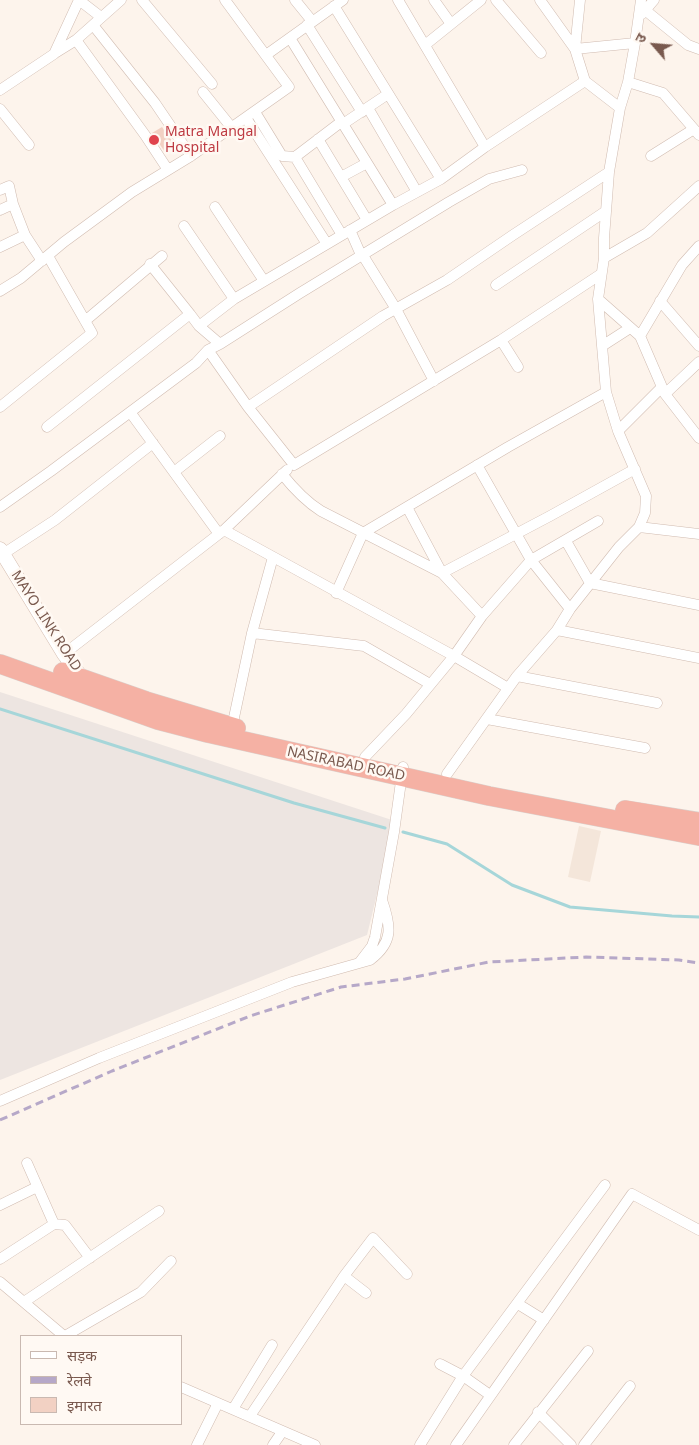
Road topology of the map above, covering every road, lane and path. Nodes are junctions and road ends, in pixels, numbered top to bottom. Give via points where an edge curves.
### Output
1 (79, 0) edge
2 (121, 0) edge
3 (142, 0) edge
4 (225, 0) edge
5 (295, 0) edge
6 (343, 0) edge
7 (398, 0) edge
8 (434, 0) edge
9 (481, 0) edge
10 (496, 0) edge
11 (540, 0) edge
12 (580, 0) edge
13 (654, 0) edge
14 (643, 5) edge
15 (334, 6) junction
16 (101, 17) junction
17 (310, 23) junction
18 (451, 24) junction
19 (93, 25) junction
20 (290, 38) junction
21 (76, 40) junction
22 (635, 44) junction
23 (425, 45) junction
24 (575, 49) junction
25 (699, 49) edge
26 (541, 53) dead end
27 (54, 54) junction
28 (266, 55) junction
29 (585, 81) junction
30 (628, 82) junction
31 (212, 84) dead end
32 (0, 90) edge
33 (203, 92) dead end
34 (388, 94) junction
35 (620, 108) junction
36 (0, 109) edge
37 (365, 110) junction
38 (255, 112) junction
39 (246, 118) junction
40 (342, 123) junction
41 (232, 128) junction
42 (696, 132) edge
43 (318, 139) junction
44 (29, 145) dead end
45 (485, 147) junction
46 (191, 156) junction
47 (295, 156) junction
48 (651, 156) dead end
49 (367, 163) junction
50 (168, 170) junction
51 (522, 170) dead end
52 (609, 172) junction
53 (341, 177) junction
54 (441, 179) junction
55 (699, 186) edge
56 (0, 190) edge
57 (416, 192) junction
58 (13, 204) junction
59 (393, 205) junction
60 (215, 207) dead end
61 (0, 210) edge
62 (606, 211) junction
63 (367, 220) junction
64 (184, 226) dead end
65 (346, 232) junction
66 (24, 234) junction
67 (327, 244) junction
68 (699, 246) edge
69 (0, 247) edge
70 (361, 255) junction
71 (162, 256) dead end
72 (45, 258) junction
73 (604, 258) junction
74 (150, 264) junction
75 (601, 274) junction
76 (264, 281) junction
77 (496, 285) dead end
78 (0, 291) edge
79 (234, 299) junction
80 (598, 299) junction
81 (660, 302) junction
82 (396, 308) junction
83 (190, 314) junction
84 (85, 321) junction
85 (199, 326) junction
86 (630, 328) junction
87 (640, 336) junction
88 (500, 340) junction
89 (220, 344) junction
90 (602, 346) junction
91 (699, 346) edge
92 (208, 350) junction
93 (699, 362) edge
94 (518, 367) dead end
95 (434, 381) junction
96 (663, 391) junction
97 (606, 392) junction
98 (0, 407) edge
99 (248, 407) junction
100 (130, 412) junction
101 (47, 427) dead end
102 (618, 431) junction
103 (220, 436) dead end
104 (699, 438) edge
105 (153, 443) junction
106 (294, 465) junction
107 (477, 465) junction
108 (635, 469) junction
109 (174, 472) junction
110 (282, 474) junction
111 (0, 507) edge
112 (407, 507) junction
113 (598, 521) dead end
114 (639, 527) junction
115 (222, 532) junction
116 (363, 533) junction
117 (517, 534) junction
118 (699, 534) edge
119 (566, 540) junction
120 (2, 551) edge
121 (273, 558) junction
122 (531, 560) junction
123 (442, 573) junction
124 (590, 583) junction
125 (336, 593) junction
126 (699, 605) edge
127 (570, 609) junction
128 (482, 616) junction
129 (557, 630) junction
130 (252, 633) junction
131 (0, 651) edge
132 (64, 654) junction
133 (454, 656) junction
134 (699, 658) edge
135 (0, 664) edge
136 (517, 676) junction
137 (430, 684) junction
138 (87, 688) junction
139 (508, 688) junction
140 (658, 703) dead end
141 (487, 720) junction
142 (232, 727) junction
143 (645, 748) dead end
144 (365, 758) junction
145 (402, 771) junction
146 (447, 774) junction
147 (699, 822) edge
148 (699, 836) edge
149 (0, 1101) edge
150 (27, 1163) dead end
151 (37, 1186) junction
152 (605, 1186) dead end
153 (0, 1205) edge
154 (159, 1210) dead end
155 (54, 1224) junction
156 (699, 1230) edge
157 (90, 1258) junction
158 (0, 1259) edge
159 (171, 1261) dead end
160 (406, 1274) dead end
161 (344, 1276) junction
162 (0, 1282) edge
163 (366, 1293) dead end
164 (24, 1302) junction
165 (518, 1304) junction
166 (544, 1320) junction
167 (64, 1335) edge
168 (67, 1335) edge
169 (272, 1345) dead end
170 (588, 1351) dead end
171 (440, 1364) dead end
172 (463, 1376) junction
173 (630, 1386) dead end
174 (182, 1387) edge
175 (490, 1395) junction
176 (218, 1403) junction
177 (233, 1408) junction
178 (538, 1412) junction
179 (250, 1416) junction
180 (282, 1432) junction
181 (197, 1445) edge
182 (273, 1445) edge
183 (315, 1445) edge
184 (420, 1445) edge
185 (456, 1445) edge
186 (514, 1445) edge
187 (571, 1445) edge
188 (584, 1445) edge

1 - 16 street
1 - 27 street
2 - 16 street
3 - 31 street
4 - 28 street
5 - 17 street
6 - 15 street
7 - 23 street
8 - 18 street
9 - 18 street
10 - 26 street
11 - 24 street
12 - 24 street
13 - 14 street
14 - 22 street
14 - 25 street via 688,45
15 - 17 street
15 - 34 street
16 - 19 street
17 - 20 street
17 - 37 street
18 - 23 street
19 - 21 street
19 - 46 street via 155,103
20 - 28 street
20 - 40 street
21 - 27 street
21 - 50 street
22 - 24 street
22 - 30 street
23 - 45 street
24 - 29 street
27 - 32 street
28 - 38 street via 290,87
29 - 35 street
29 - 45 street
30 - 35 street
30 - 42 street via 663,93
33 - 41 street
34 - 37 street
34 - 54 street
35 - 52 street
36 - 44 street
37 - 40 street
37 - 57 street
38 - 39 street
38 - 47 street via 282,156
39 - 41 street
39 - 67 street
40 - 43 street
40 - 49 street
41 - 46 street
42 - 48 street
43 - 47 street
43 - 53 street
45 - 54 street
46 - 50 street
47 - 65 street
49 - 53 street
49 - 59 street
50 - 72 street via 132,192
51 - 70 street via 489,179
52 - 62 street
52 - 82 street via 447,280
53 - 63 street
54 - 57 street
55 - 73 street via 647,233
56 - 58 street via 9,186
57 - 59 street
58 - 61 street
58 - 66 street
59 - 63 street
60 - 76 street
62 - 73 street
62 - 77 street
63 - 65 street
64 - 79 street
65 - 67 street
65 - 70 street
66 - 69 street
66 - 72 street
67 - 76 street
68 - 81 street via 682,265
70 - 82 street
70 - 89 street
71 - 74 street
72 - 78 street via 22,278
72 - 84 street
73 - 75 street
74 - 83 street
74 - 84 street
75 - 80 street
75 - 88 street
76 - 79 street
79 - 85 street
80 - 86 street
80 - 90 street
81 - 87 street
81 - 91 street
82 - 95 street
82 - 99 street
83 - 85 street
83 - 101 street
84 - 98 street via 92,333
85 - 89 street
86 - 87 street
86 - 90 street
87 - 96 street
88 - 94 street
88 - 95 street
89 - 92 street
90 - 97 street
92 - 99 street
92 - 100 street via 196,363
93 - 96 street
95 - 106 street
96 - 102 street
96 - 104 street
97 - 102 street
97 - 107 street
99 - 106 street
100 - 105 street
100 - 111 street
102 - 108 street
103 - 109 street
105 - 109 street
105 - 120 street via 55,520
106 - 110 street
107 - 112 street
107 - 117 street
108 - 114 street via 646,496 645,513
108 - 117 street
109 - 115 street
110 - 115 street
110 - 116 street via 307,502
112 - 116 street
112 - 123 street
113 - 119 street
114 - 118 street
114 - 124 street
115 - 121 street
115 - 132 street
116 - 123 street
116 - 125 street
117 - 122 street
117 - 123 street
119 - 122 street
119 - 124 street
120 - 132 street, MAYO LINK ROAD
121 - 125 street
121 - 130 street
122 - 127 street
122 - 128 street
123 - 128 street
124 - 126 street
124 - 127 street
125 - 133 street
127 - 129 street
128 - 133 street
129 - 134 street
129 - 136 street
130 - 137 street via 364,646
130 - 142 street
131 - 138 highway, NASIRABAD ROAD
132 - 138 street, MAYO LINK ROAD
133 - 137 street
133 - 139 street
135 - 138 highway, NASIRABAD ROAD
136 - 139 street
136 - 140 street
137 - 144 street
138 - 142 highway, NASIRABAD ROAD
138 - 145 highway, NASIRABAD ROAD via 158,720 183,727
139 - 141 street
141 - 143 street
141 - 146 street
142 - 144 highway, NASIRABAD ROAD
144 - 145 highway, NASIRABAD ROAD
145 - 146 highway, NASIRABAD ROAD
145 - 148 highway, NASIRABAD ROAD via 489,796
145 - 149 street via 382,900 389,927 380,953 358,964 292,982
146 - 147 highway, NASIRABAD ROAD
150 - 151 street
151 - 153 street
151 - 155 street
152 - 165 street
154 - 157 street
155 - 157 street via 64,1225
155 - 158 street
156 - 166 street via 632,1194
157 - 164 street
159 - 168 street via 141,1292
160 - 161 street via 373,1238
161 - 163 street
161 - 179 street
162 - 164 street
164 - 167 street
165 - 166 street
165 - 172 street
166 - 175 street
169 - 177 street
170 - 178 street
171 - 172 street
172 - 175 street
172 - 184 street
173 - 188 street
174 - 176 street
175 - 185 street
176 - 177 street
176 - 181 street
177 - 179 street
178 - 186 street
178 - 187 street
179 - 180 street
180 - 182 street
180 - 183 street

